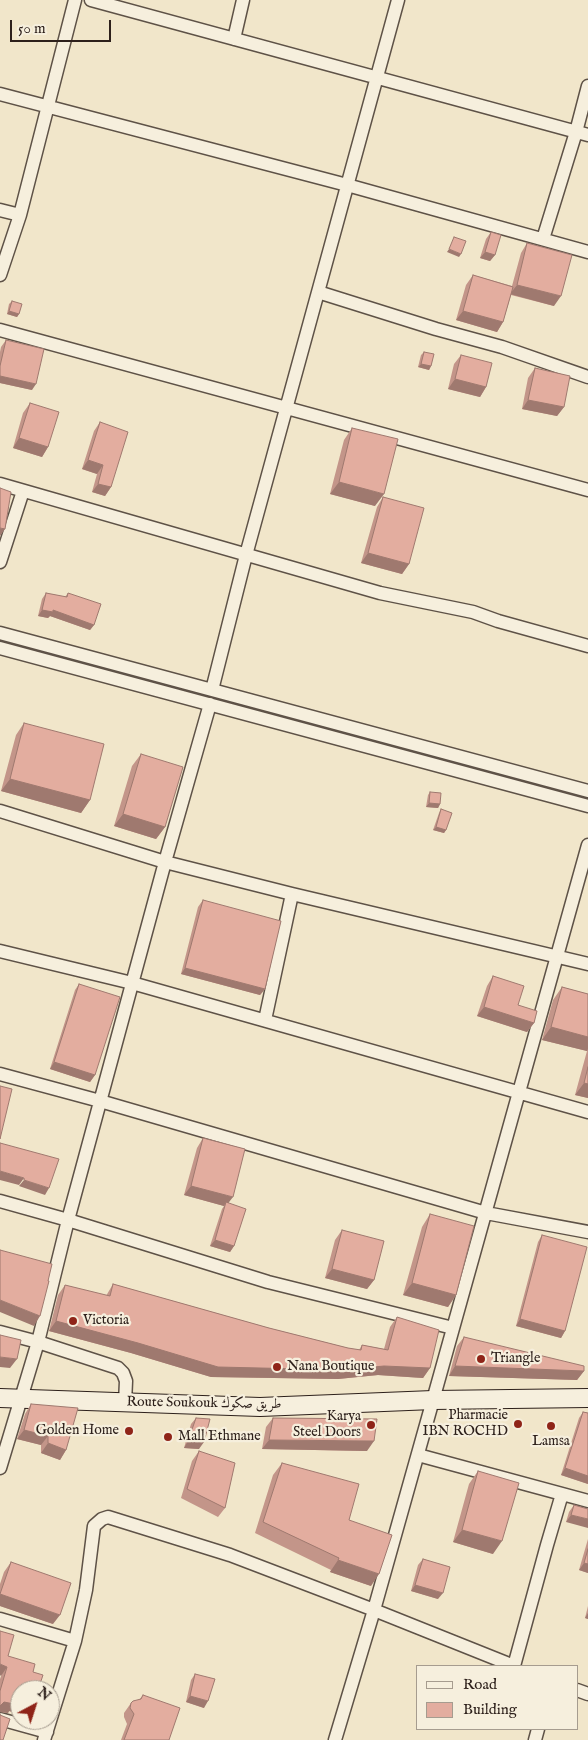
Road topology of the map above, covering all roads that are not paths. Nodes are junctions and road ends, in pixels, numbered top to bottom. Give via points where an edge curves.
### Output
1 (75, 0) edge
2 (91, 0) edge
3 (243, 0) edge
4 (398, 0) edge
5 (234, 39) junction
6 (376, 78) junction
7 (588, 86) edge
8 (0, 94) edge
9 (48, 106) junction
10 (582, 133) edge
11 (347, 185) junction
12 (0, 210) edge
13 (20, 215) junction
14 (543, 240) junction
15 (588, 252) edge
16 (0, 275) edge
17 (318, 292) junction
18 (0, 330) edge
19 (588, 377) edge
20 (287, 408) junction
21 (0, 484) edge
22 (588, 490) edge
23 (23, 491) junction
24 (246, 555) junction
25 (0, 562) edge
26 (0, 633) edge
27 (588, 646) edge
28 (0, 648) edge
29 (212, 690) junction
30 (210, 704) junction
31 (588, 791) edge
32 (588, 806) edge
33 (0, 812) edge
34 (588, 845) edge
35 (165, 862) junction
36 (292, 894) junction
37 (0, 951) edge
38 (556, 955) junction
39 (588, 964) edge
40 (132, 983) junction
41 (265, 1020) junction
42 (0, 1074) edge
43 (520, 1092) junction
44 (100, 1101) junction
45 (588, 1112) edge
46 (0, 1201) edge
47 (486, 1213) junction
48 (68, 1220) junction
49 (588, 1232) edge
50 (453, 1328) junction
51 (0, 1332) edge
52 (38, 1342) junction
53 (0, 1398) edge
54 (588, 1398) edge
55 (20, 1399) junction
56 (434, 1400) junction
57 (125, 1403) junction
58 (418, 1456) junction
59 (0, 1468) edge
60 (562, 1494) junction
61 (588, 1501) edge
62 (374, 1610) junction
63 (0, 1618) edge
64 (75, 1641) junction
65 (512, 1665) edge
66 (514, 1665) edge
67 (0, 1719) edge
68 (45, 1736) edge
69 (335, 1740) edge

1 - 9 street
2 - 5 street
3 - 5 street
4 - 6 street
5 - 6 street
6 - 10 street
6 - 11 street
7 - 10 street
8 - 9 street
9 - 11 street
9 - 13 street
10 - 14 street
11 - 14 street
11 - 17 street
12 - 13 street
13 - 16 street
14 - 15 street
17 - 19 street via 502,347
17 - 20 street
18 - 20 street
20 - 22 street
20 - 24 street
21 - 23 street
23 - 24 street
23 - 25 street
24 - 27 street via 380,592 473,612 498,622
24 - 29 street
26 - 29 street
28 - 30 street
29 - 31 street
30 - 32 street
30 - 35 street
33 - 35 street
34 - 38 street
35 - 36 street
35 - 40 street
36 - 38 street
36 - 41 street
37 - 40 street
38 - 39 street
38 - 43 street
40 - 41 street
40 - 44 street
41 - 43 street
42 - 44 street
43 - 45 street
43 - 47 street
44 - 47 street
44 - 48 street
46 - 48 street
47 - 49 street
47 - 50 street
48 - 50 street via 268,1282
48 - 52 street
50 - 56 street
51 - 52 street
52 - 55 street
52 - 57 street via 118,1368 126,1381
53 - 55 street, Route Soukouk طريق صكوك
54 - 56 street, Route Soukouk طريق صكوك
55 - 57 street, Route Soukouk طريق صكوك
55 - 59 street
56 - 57 street, Route Soukouk طريق صكوك via 260,1408
56 - 58 street
58 - 60 street
58 - 62 street
60 - 61 street
60 - 66 street
62 - 64 street via 230,1555 108,1517 94,1526 86,1590
62 - 65 street
62 - 69 street
63 - 64 street
64 - 68 street
67 - 68 street

